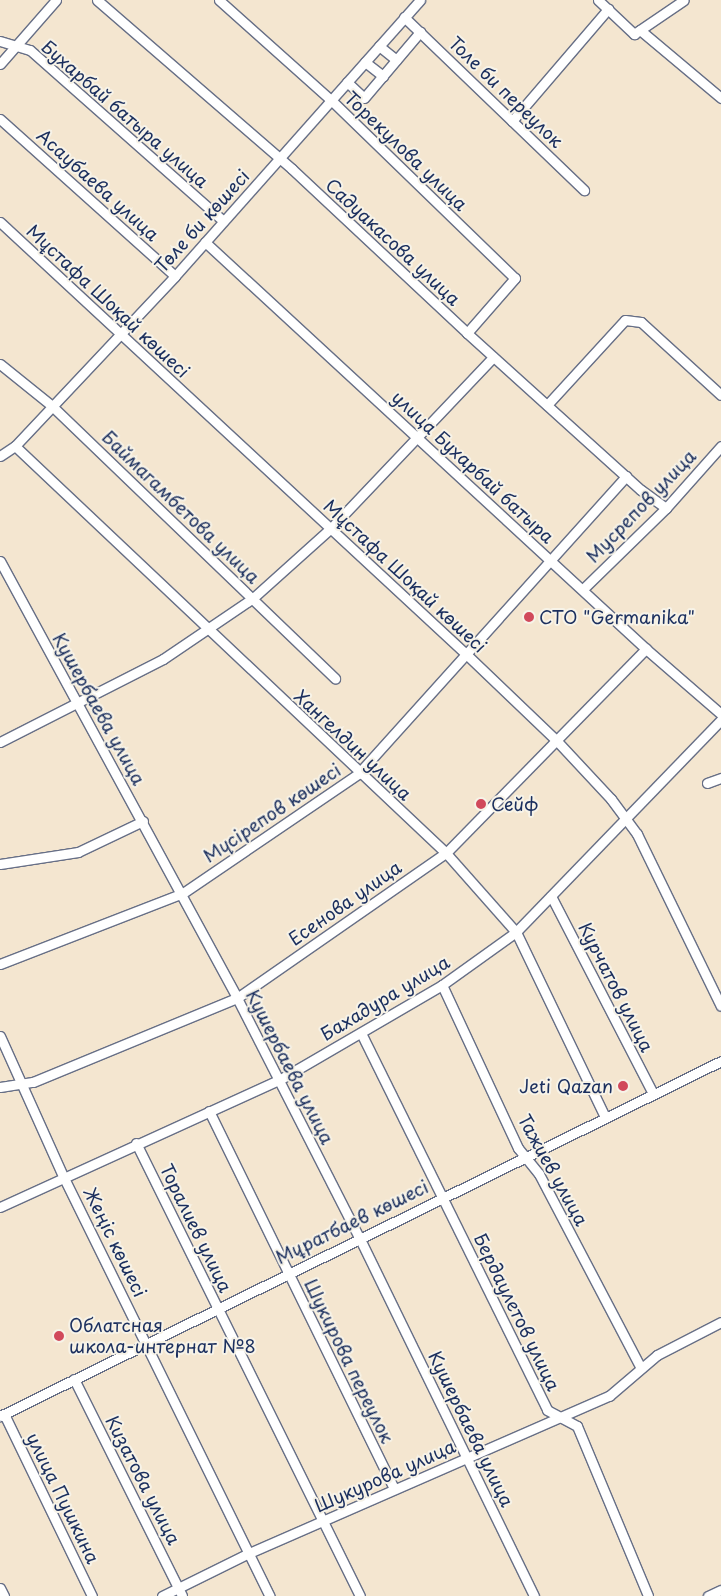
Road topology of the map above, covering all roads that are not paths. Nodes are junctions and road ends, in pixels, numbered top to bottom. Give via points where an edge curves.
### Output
1 (56, 0) edge
2 (97, 0) edge
3 (219, 0) edge
4 (420, 0) edge
5 (598, 0) edge
6 (684, 0) edge
7 (608, 9) junction
8 (404, 17) junction
9 (420, 32) junction
10 (637, 32) junction
11 (0, 41) edge
12 (16, 46) junction
13 (379, 46) junction
14 (396, 60) junction
15 (365, 62) junction
16 (0, 64) edge
17 (382, 76) junction
18 (347, 82) junction
19 (721, 98) edge
20 (331, 100) junction
21 (0, 119) edge
22 (512, 121) junction
23 (278, 160) junction
24 (584, 190) dead end
25 (223, 221) junction
26 (0, 222) edge
27 (205, 242) junction
28 (175, 276) junction
29 (468, 334) junction
30 (119, 335) junction
31 (493, 356) junction
32 (0, 364) edge
33 (721, 395) edge
34 (547, 405) junction
35 (52, 406) junction
36 (416, 438) junction
37 (15, 446) junction
38 (721, 446) edge
39 (0, 456) edge
40 (626, 476) junction
41 (666, 508) junction
42 (330, 529) junction
43 (549, 559) junction
44 (0, 561) edge
45 (583, 589) junction
46 (253, 598) junction
47 (208, 629) junction
48 (646, 649) junction
49 (466, 654) junction
50 (335, 678) dead end
51 (77, 703) junction
52 (721, 714) edge
53 (721, 720) edge
54 (556, 740) junction
55 (0, 742) edge
56 (358, 774) junction
57 (721, 778) edge
58 (707, 783) dead end
59 (625, 817) junction
60 (143, 821) junction
61 (446, 854) junction
62 (0, 864) edge
63 (183, 893) junction
64 (551, 896) junction
65 (516, 932) junction
66 (0, 964) edge
67 (442, 985) junction
68 (237, 998) junction
69 (721, 1006) edge
70 (361, 1033) junction
71 (0, 1036) edge
72 (721, 1061) edge
73 (279, 1080) junction
74 (22, 1083) junction
75 (0, 1087) edge
76 (652, 1094) junction
77 (209, 1111) junction
78 (605, 1117) junction
79 (136, 1143) junction
80 (524, 1156) junction
81 (64, 1176) junction
82 (442, 1196) junction
83 (0, 1207) edge
84 (359, 1237) junction
85 (287, 1272) junction
86 (216, 1308) junction
87 (721, 1322) edge
88 (146, 1343) junction
89 (641, 1368) junction
90 (74, 1379) junction
91 (2, 1415) edge
92 (562, 1417) junction
93 (466, 1458) junction
94 (394, 1489) junction
95 (324, 1520) junction
96 (249, 1553) junction
97 (0, 1588) edge
98 (721, 1590) edge
99 (180, 1592) edge
100 (4, 1596) edge
101 (92, 1596) edge
102 (162, 1596) edge
103 (270, 1596) edge
104 (360, 1596) edge
105 (534, 1596) edge
106 (648, 1596) edge
107 (708, 1596) edge

1 - 12 street
2 - 23 street, Садуакасова улица
3 - 20 street, Торекулова улица
4 - 8 street, Төле би көшесі
5 - 7 street
6 - 10 street
7 - 10 street
7 - 22 street
8 - 9 street, Толе би переулок
8 - 13 street, Төле би көшесі
9 - 14 street
9 - 22 street, Толе би переулок
10 - 19 street
11 - 12 street, Бухарбай батыра улица
12 - 16 street
12 - 25 street, Бухарбай батыра улица via 30,50
13 - 14 street
13 - 15 street, Төле би көшесі
14 - 17 street
15 - 17 street
15 - 18 street, Төле би көшесі
17 - 18 street via 362,98
18 - 20 street, Төле би көшесі
20 - 23 street, Төле би көшесі
20 - 29 street, Торекулова улица via 515,278
21 - 28 street, Асаубаева улица
22 - 24 street, Толе би переулок
23 - 25 street, Төле би көшесі
23 - 29 street, Садуакасова улица
25 - 27 street, Төле би көшесі
26 - 30 street, Мұстафа Шоқай көшесі
27 - 28 street, Төле би көшесі
27 - 36 street, улица Бухарбай батыра
28 - 30 street, Төле би көшесі
29 - 31 street, Садуакасова улица
30 - 35 street, Төле би көшесі
30 - 42 street, Мұстафа Шоқай көшесі
31 - 34 street, Садуакасова улица
31 - 36 street
32 - 35 street, Баймагамбетова улица
33 - 34 street via 641,322 625,320
34 - 40 street, Садуакасова улица
35 - 37 street, Төле би көшесі
35 - 46 street, Баймагамбетова улица
36 - 42 street
36 - 43 street, улица Бухарбай батыра
37 - 39 street, Төле би көшесі
37 - 47 street, Хангелдин улица
38 - 41 street, Мусрепов улица
40 - 41 street, Садуакасова улица
40 - 43 street, Мүсірепов көшесі
41 - 45 street, Мусрепов улица
42 - 46 street
42 - 49 street, Мұстафа Шоқай көшесі
43 - 45 street, улица Бухарбай батыра
43 - 49 street, Мүсірепов көшесі
44 - 51 street, Кушербаева улица
45 - 48 street, улица Бухарбай батыра
46 - 47 street
46 - 50 street, Баймагамбетова улица
47 - 51 street via 163,659
47 - 56 street, Хангелдин улица
48 - 52 street, улица Бухарбай батыра
48 - 54 street, Есенова улица
49 - 54 street, Мұстафа Шоқай көшесі
49 - 56 street, Мүсірепов көшесі
51 - 55 street
51 - 60 street, Кушербаева улица
53 - 59 street, Бахадура улица
54 - 59 street, Мұстафа Шоқай көшесі
54 - 61 street, Есенова улица
56 - 61 street, Хангелдин улица
56 - 63 street, Мүсірепов көшесі
57 - 58 street
59 - 64 street, Бахадура улица
59 - 69 street, Мұстафа Шоқай көшесі
60 - 62 street via 78,852
60 - 63 street, Кушербаева улица
61 - 65 street, Хангелдин улица
61 - 68 street, Есенова улица
63 - 66 street, Мүсірепов көшесі
63 - 68 street, Кушербаева улица
64 - 65 street, Бахадура улица
64 - 76 street, Курчатов улица
65 - 67 street, Бахадура улица
65 - 78 street, Хангелдин улица
67 - 70 street, Бахадура улица
67 - 80 street, Тажиев улица
68 - 73 street, Кушербаева улица
68 - 74 street, Есенова улица via 33,1082
70 - 73 street, Бахадура улица
70 - 82 street, Бердаулетов улица
71 - 74 street, Жеңіс көшесі
72 - 76 street, Мұратбаев көшесі
73 - 77 street, Бахадура улица
73 - 84 street, Кушербаева улица
74 - 75 street, Есенова улица
74 - 81 street, Жеңіс көшесі
76 - 78 street, Мұратбаев көшесі
77 - 79 street, Бахадура улица
77 - 85 street, Шукирова переулок
78 - 80 street, Мұратбаев көшесі
79 - 81 street, Бахадура улица
79 - 86 street, Торалиев улица
80 - 82 street, Мұратбаев көшесі
80 - 89 street, Тажиев улица via 539,1174
81 - 83 street, Бахадура улица
81 - 88 street, Жеңіс көшесі
82 - 84 street, Мұратбаев көшесі
82 - 92 street, Бердаулетов улица via 547,1410
84 - 85 street, Мұратбаев көшесі
84 - 93 street, Кушербаева улица
85 - 86 street, Мұратбаев көшесі
85 - 94 street, Шукирова переулок
86 - 88 street, Мұратбаев көшесі
86 - 95 street, Торалиев улица
87 - 89 street, Шукурова улица via 656,1354
88 - 90 street, Мұратбаев көшесі
88 - 96 street, Жеңіс көшесі
89 - 92 street, Шукурова улица via 609,1396
90 - 91 street, Мұратбаев көшесі
90 - 99 street, Кизатова улица
91 - 101 street, улица Пушкина
92 - 93 street, Шукурова улица
92 - 106 street, Бердаулетов улица via 577,1426
93 - 94 street, Шукурова улица
93 - 105 street, Кушербаева улица
94 - 95 street, Шукурова улица
95 - 96 street, Шукурова улица
95 - 104 street, Торалиев улица
96 - 99 street, Шукурова улица
96 - 103 street, Жеңіс көшесі
97 - 100 street
98 - 107 street
99 - 102 street, Шукурова улица

